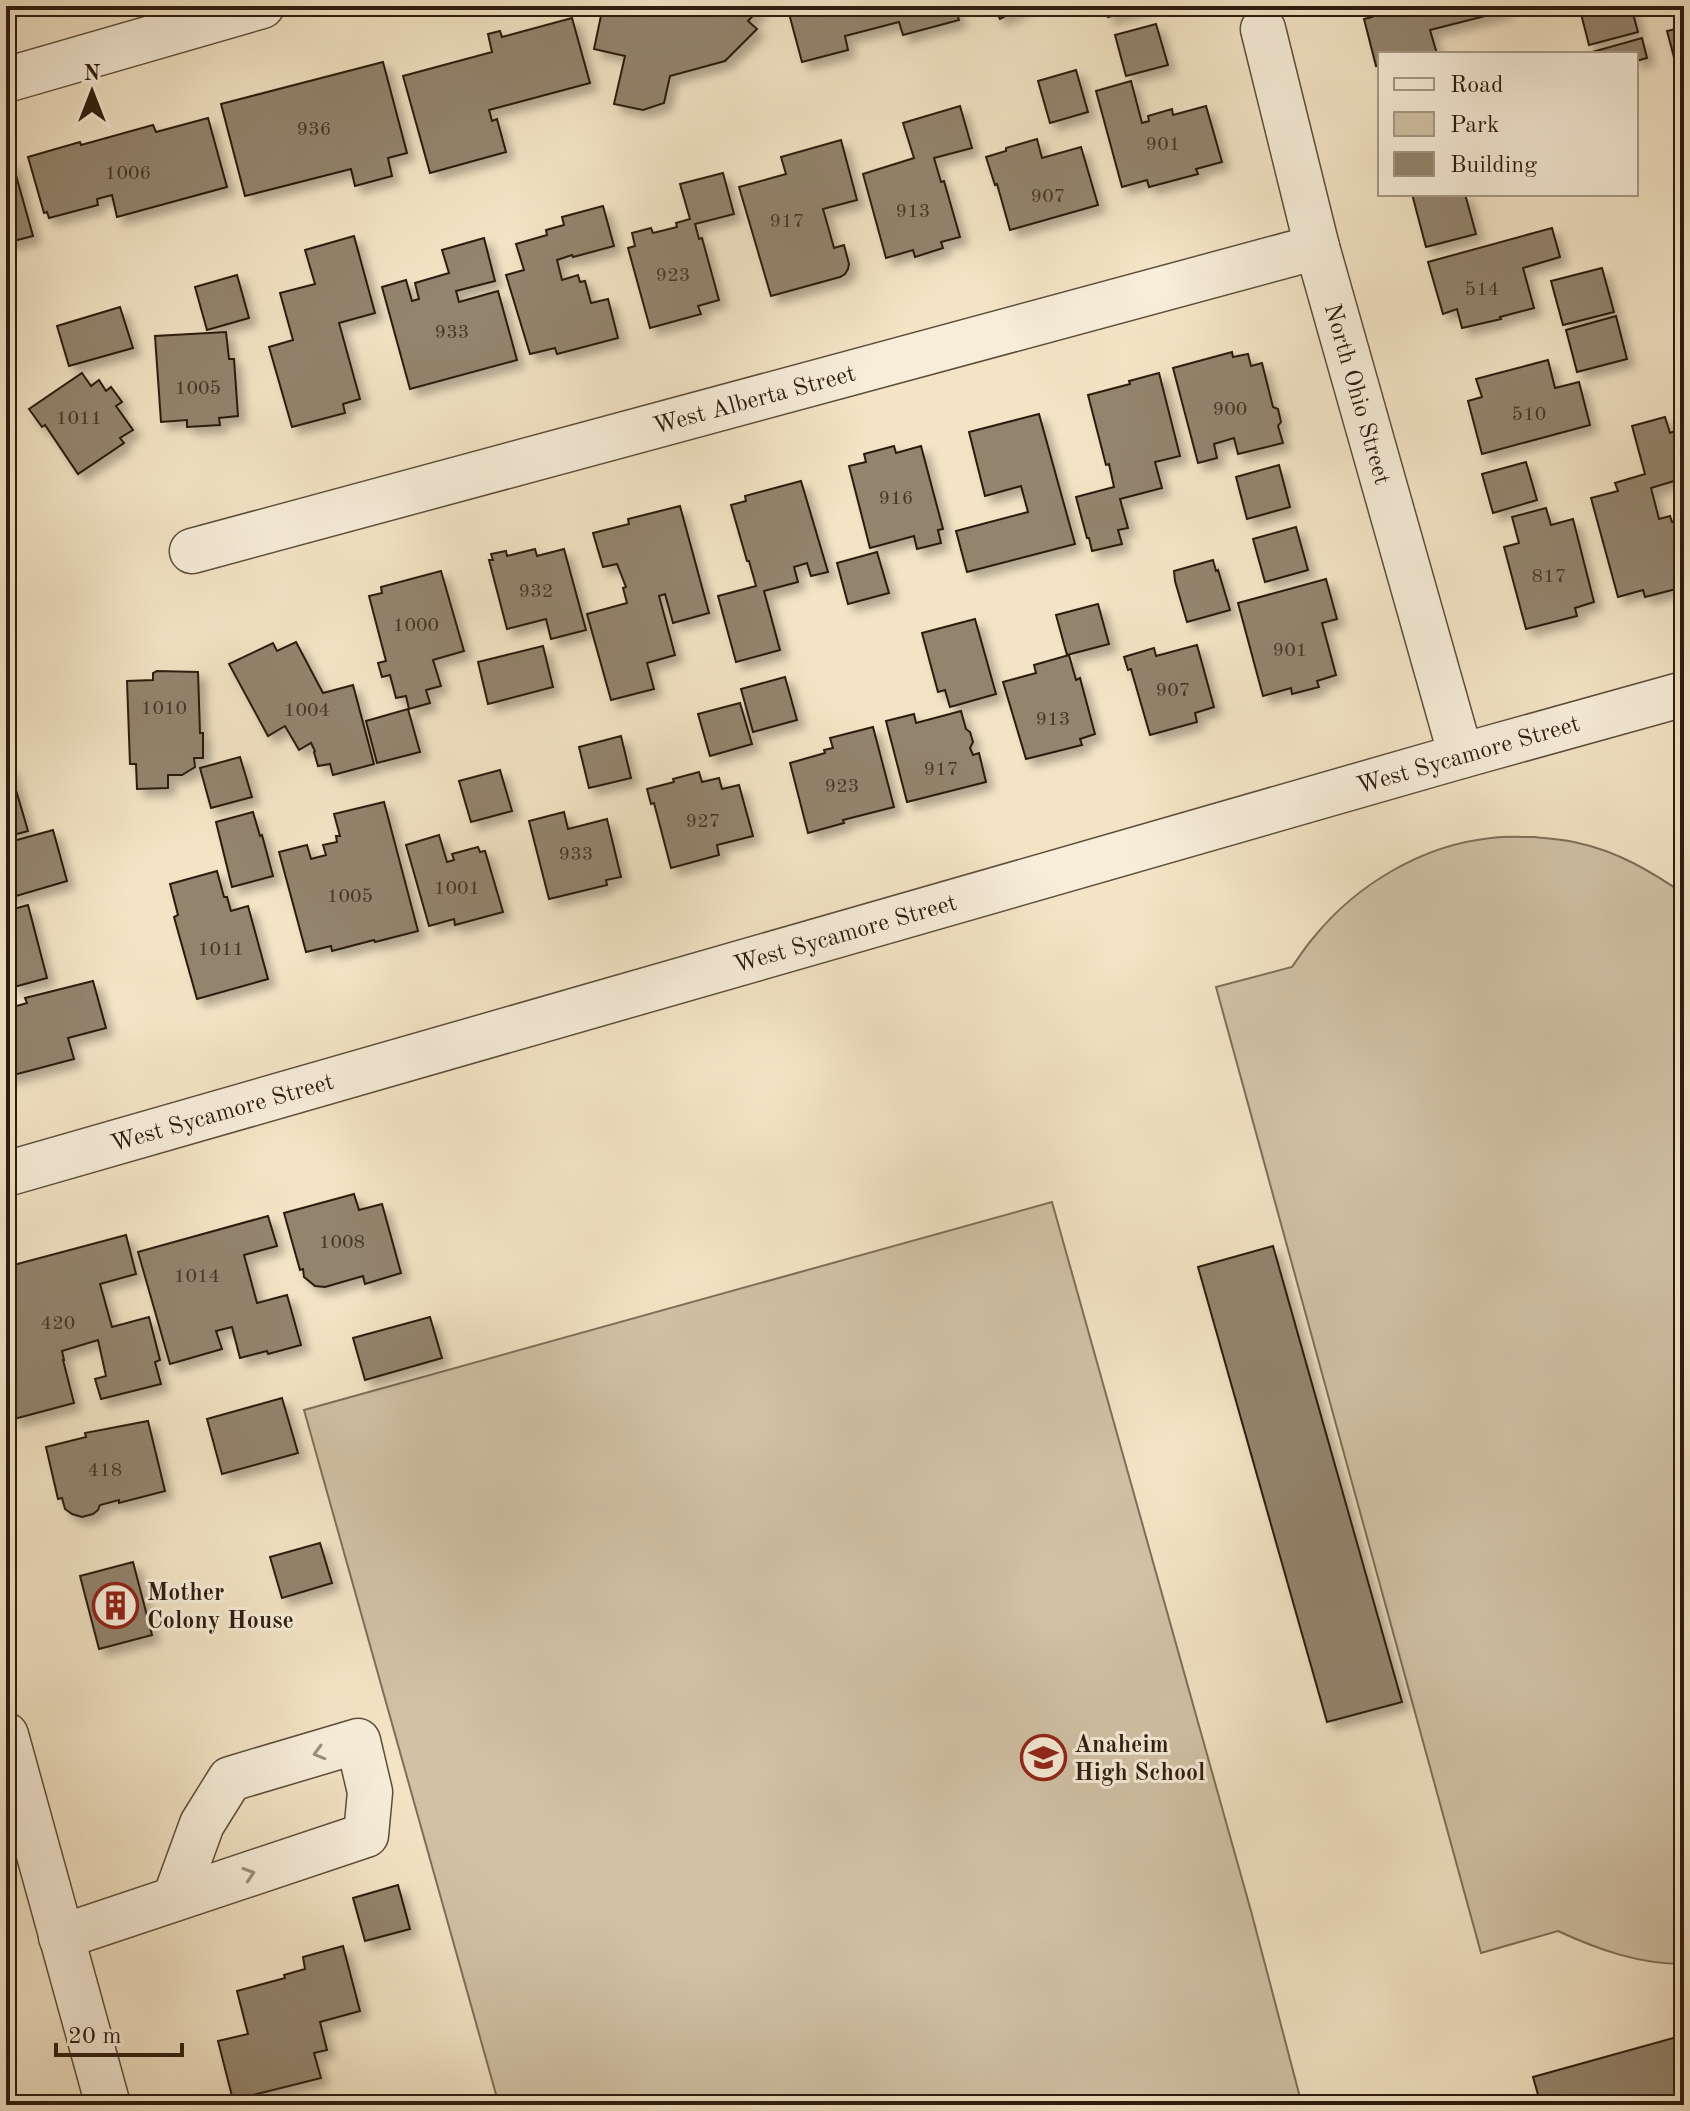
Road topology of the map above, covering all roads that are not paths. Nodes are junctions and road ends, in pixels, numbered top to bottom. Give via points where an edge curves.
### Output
1 (262, 6) edge
2 (1263, 29) dead end
3 (6, 80) edge
4 (1317, 247) junction
5 (192, 551) dead end
6 (1684, 694) edge
7 (1461, 756) junction
8 (6, 1174) edge
9 (6, 1735) edge
10 (175, 1898) junction
11 (61, 1937) junction
12 (108, 2105) edge

1 - 3 street
2 - 4 street, North Ohio Street
4 - 5 street, West Alberta Street
4 - 7 street, North Ohio Street
6 - 7 street, West Sycamore Street
7 - 8 street, West Sycamore Street
9 - 11 street
10 -> 10 street via 366,1835 370,1792 358,1741 230,1779 202,1824
10 - 11 street
11 - 12 street

